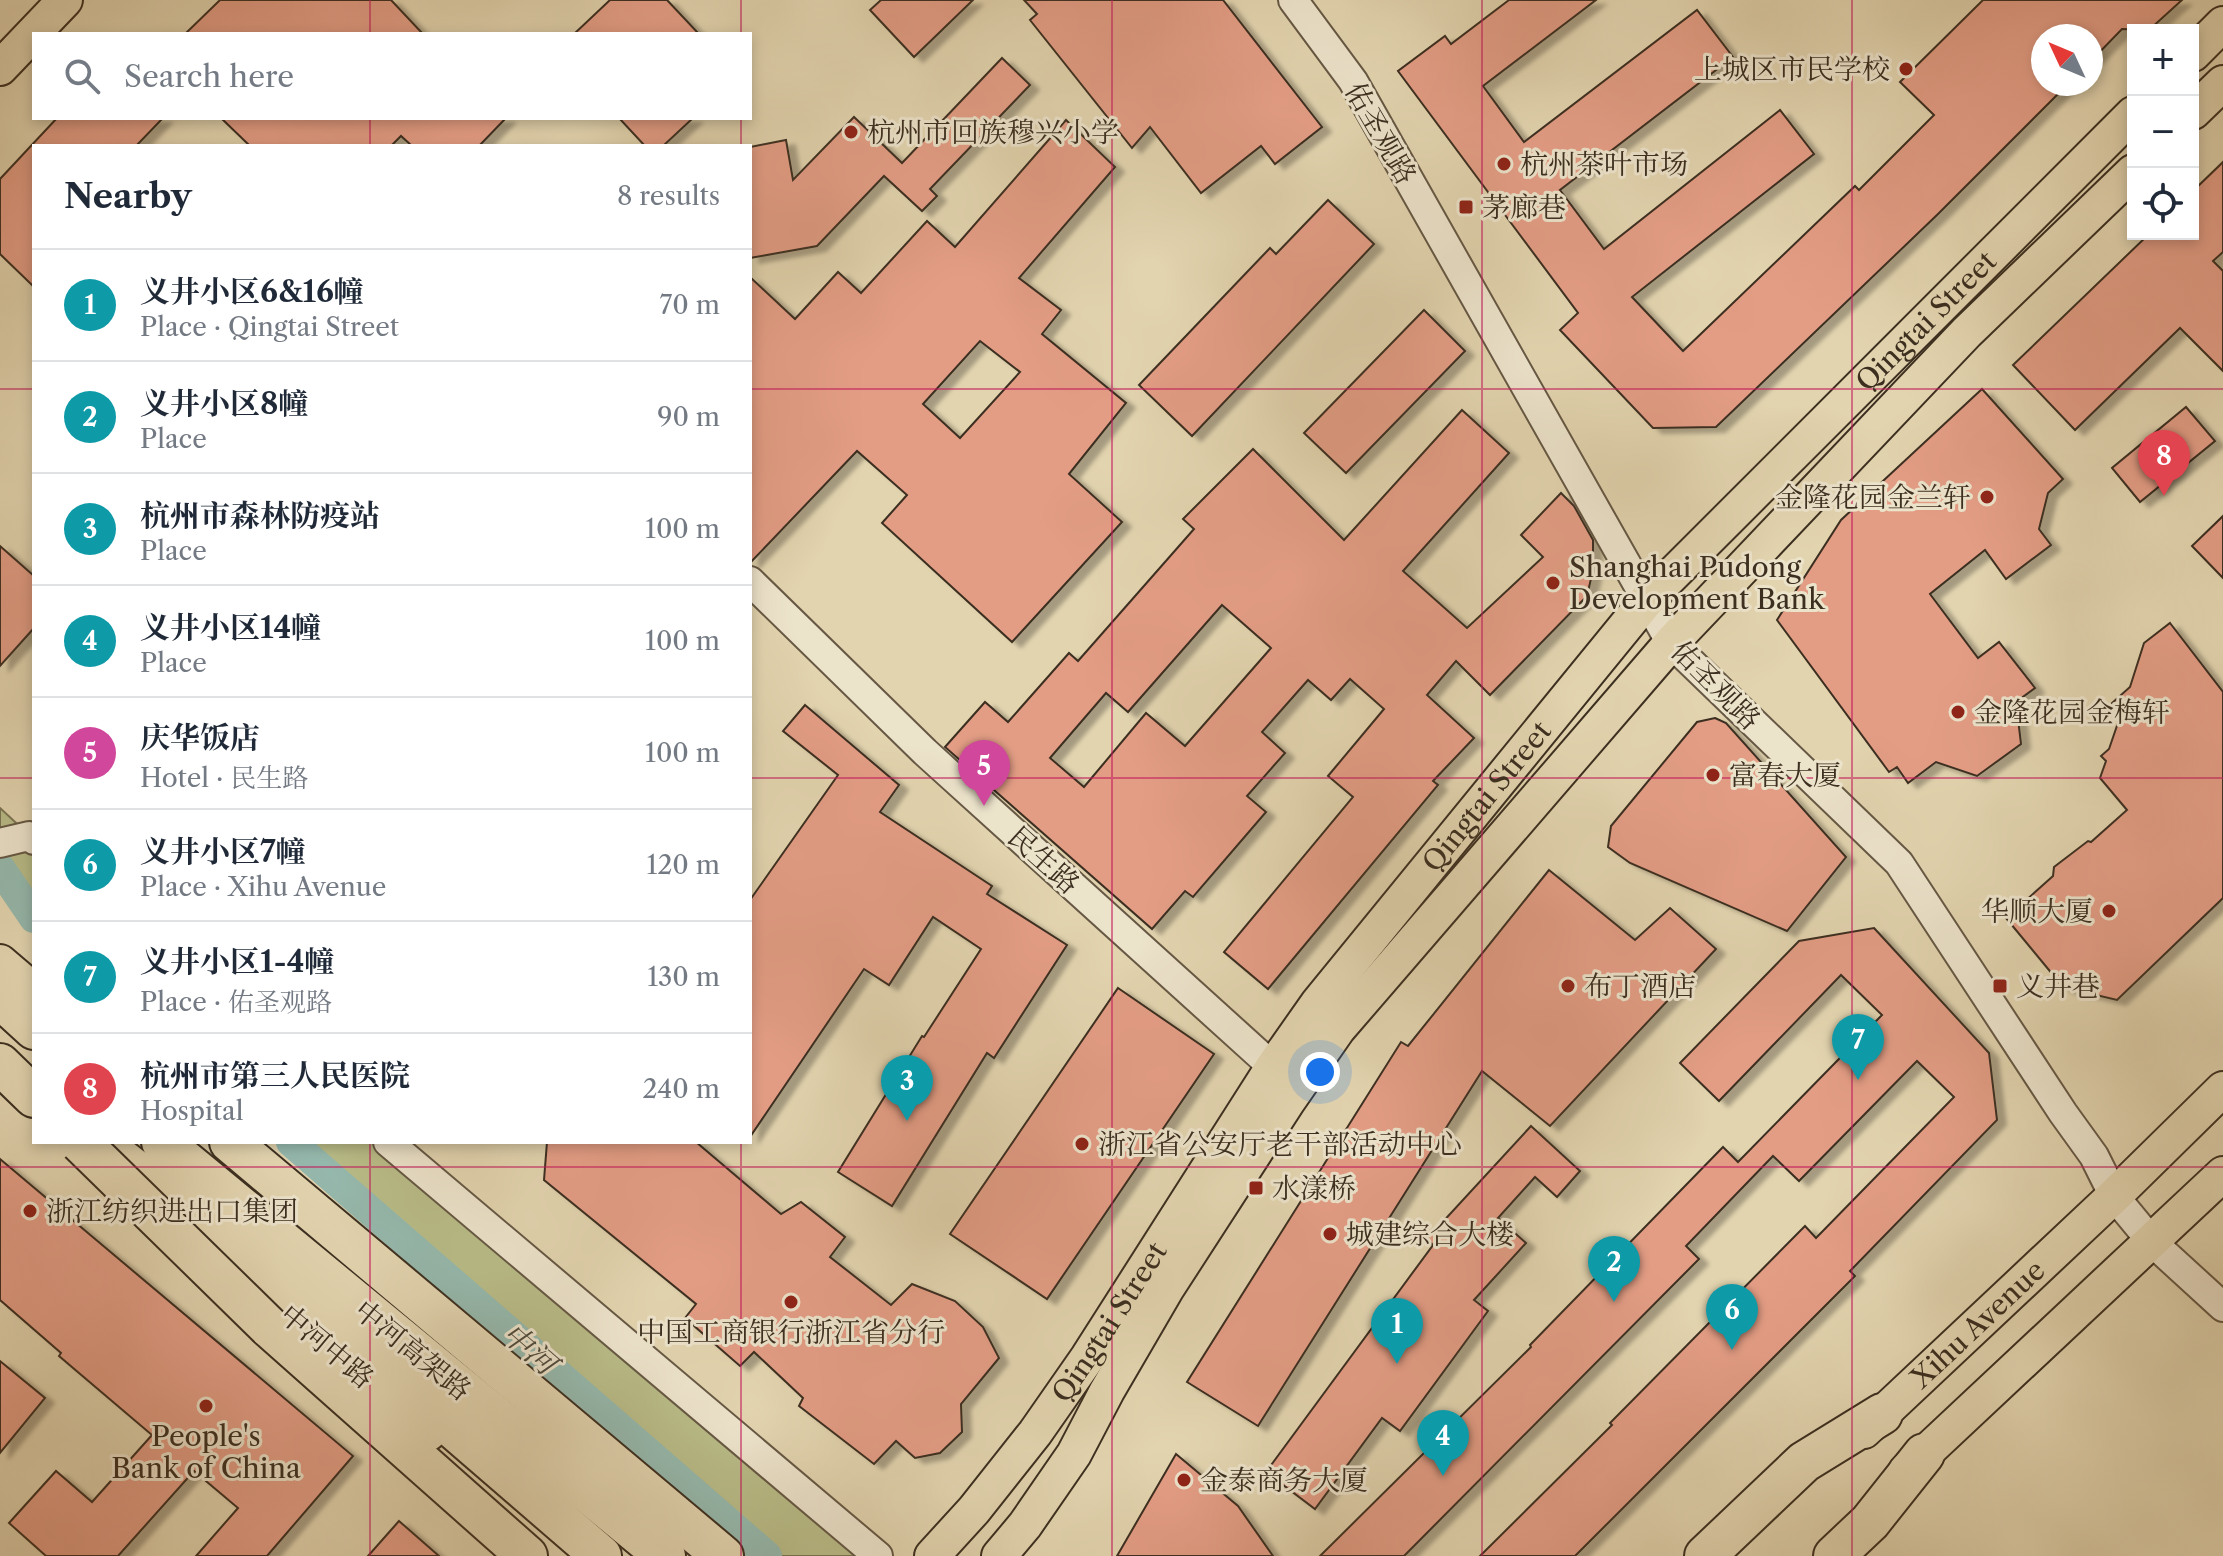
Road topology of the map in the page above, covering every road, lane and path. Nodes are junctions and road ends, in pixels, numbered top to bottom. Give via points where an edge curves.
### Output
1 (65, 0) edge
2 (1293, 0) edge
3 (2223, 24) edge
4 (34, 32) edge
5 (32, 35) edge
6 (2199, 48) edge
7 (0, 68) edge
8 (2223, 83) edge
9 (2199, 106) edge
10 (2127, 120) edge
11 (2127, 178) edge
12 (752, 583) edge
13 (1647, 600) junction
14 (1671, 643) junction
15 (32, 838) edge
16 (0, 843) edge
17 (0, 962) edge
18 (32, 989) edge
19 (0, 995) edge
20 (32, 1011) edge
21 (32, 1027) edge
22 (0, 1057) edge
23 (0, 1064) edge
24 (1273, 1067) junction
25 (0, 1079) edge
26 (32, 1084) edge
27 (2223, 1089) edge
28 (32, 1095) edge
29 (32, 1105) edge
30 (81, 1144) edge
31 (81, 1144) edge
32 (102, 1144) edge
33 (164, 1144) edge
34 (212, 1144) edge
35 (232, 1144) edge
36 (390, 1144) edge
37 (2223, 1174) edge
38 (2114, 1196) junction
39 (2152, 1242) junction
40 (2223, 1307) edge
41 (1882, 1414) junction
42 (1924, 1454) junction
43 (527, 1556) edge
44 (572, 1556) edge
45 (601, 1556) edge
46 (665, 1556) edge
47 (693, 1556) edge
48 (723, 1556) edge
49 (878, 1556) edge
50 (932, 1556) edge
51 (999, 1556) edge
52 (1705, 1556) edge
53 (1732, 1556) edge
54 (1815, 1556) edge
55 (1834, 1556) edge

1 - 4 main road
2 - 13 street, 佑圣观路 via 1353,81
3 - 6 main road
5 - 7 main road
8 - 9 main road
10 - 13 main road, Qingtai Street
11 - 14 main road, Qingtai Street via 1967,332
12 - 24 street, 民生路 via 925,752
13 - 14 street, 佑圣观路
13 - 24 main road, Qingtai Street via 1318,1003
14 - 38 street, 佑圣观路 via 1899,863 2094,1156
14 - 51 main road, Qingtai Street via 1338,1029 1167,1288 1074,1454
15 - 16 street
17 - 18 main road
19 - 20 highway
19 - 21 highway
22 - 26 highway
23 - 28 highway
24 - 50 main road, Qingtai Street via 1088,1357 1035,1433
25 - 29 main road
27 - 38 main road, Xihu Avenue
30 - 43 highway, bridge via 269,1327
31 - 44 main road, 中河中路
32 - 45 highway, 中河高架路 via 328,1320
33 - 46 highway, 中河高架路
34 - 47 main road
35 - 48 highway
36 - 49 street
37 - 39 main road, Xihu Avenue
38 - 39 street, 佑圣观路
38 - 41 main road, Xihu Avenue
39 - 40 street, 佑圣观路
39 - 42 main road, Xihu Avenue
41 - 52 highway via 1804,1462
41 - 53 main road, Xihu Avenue
42 - 54 main road, Xihu Avenue
42 - 55 highway via 1870,1522

